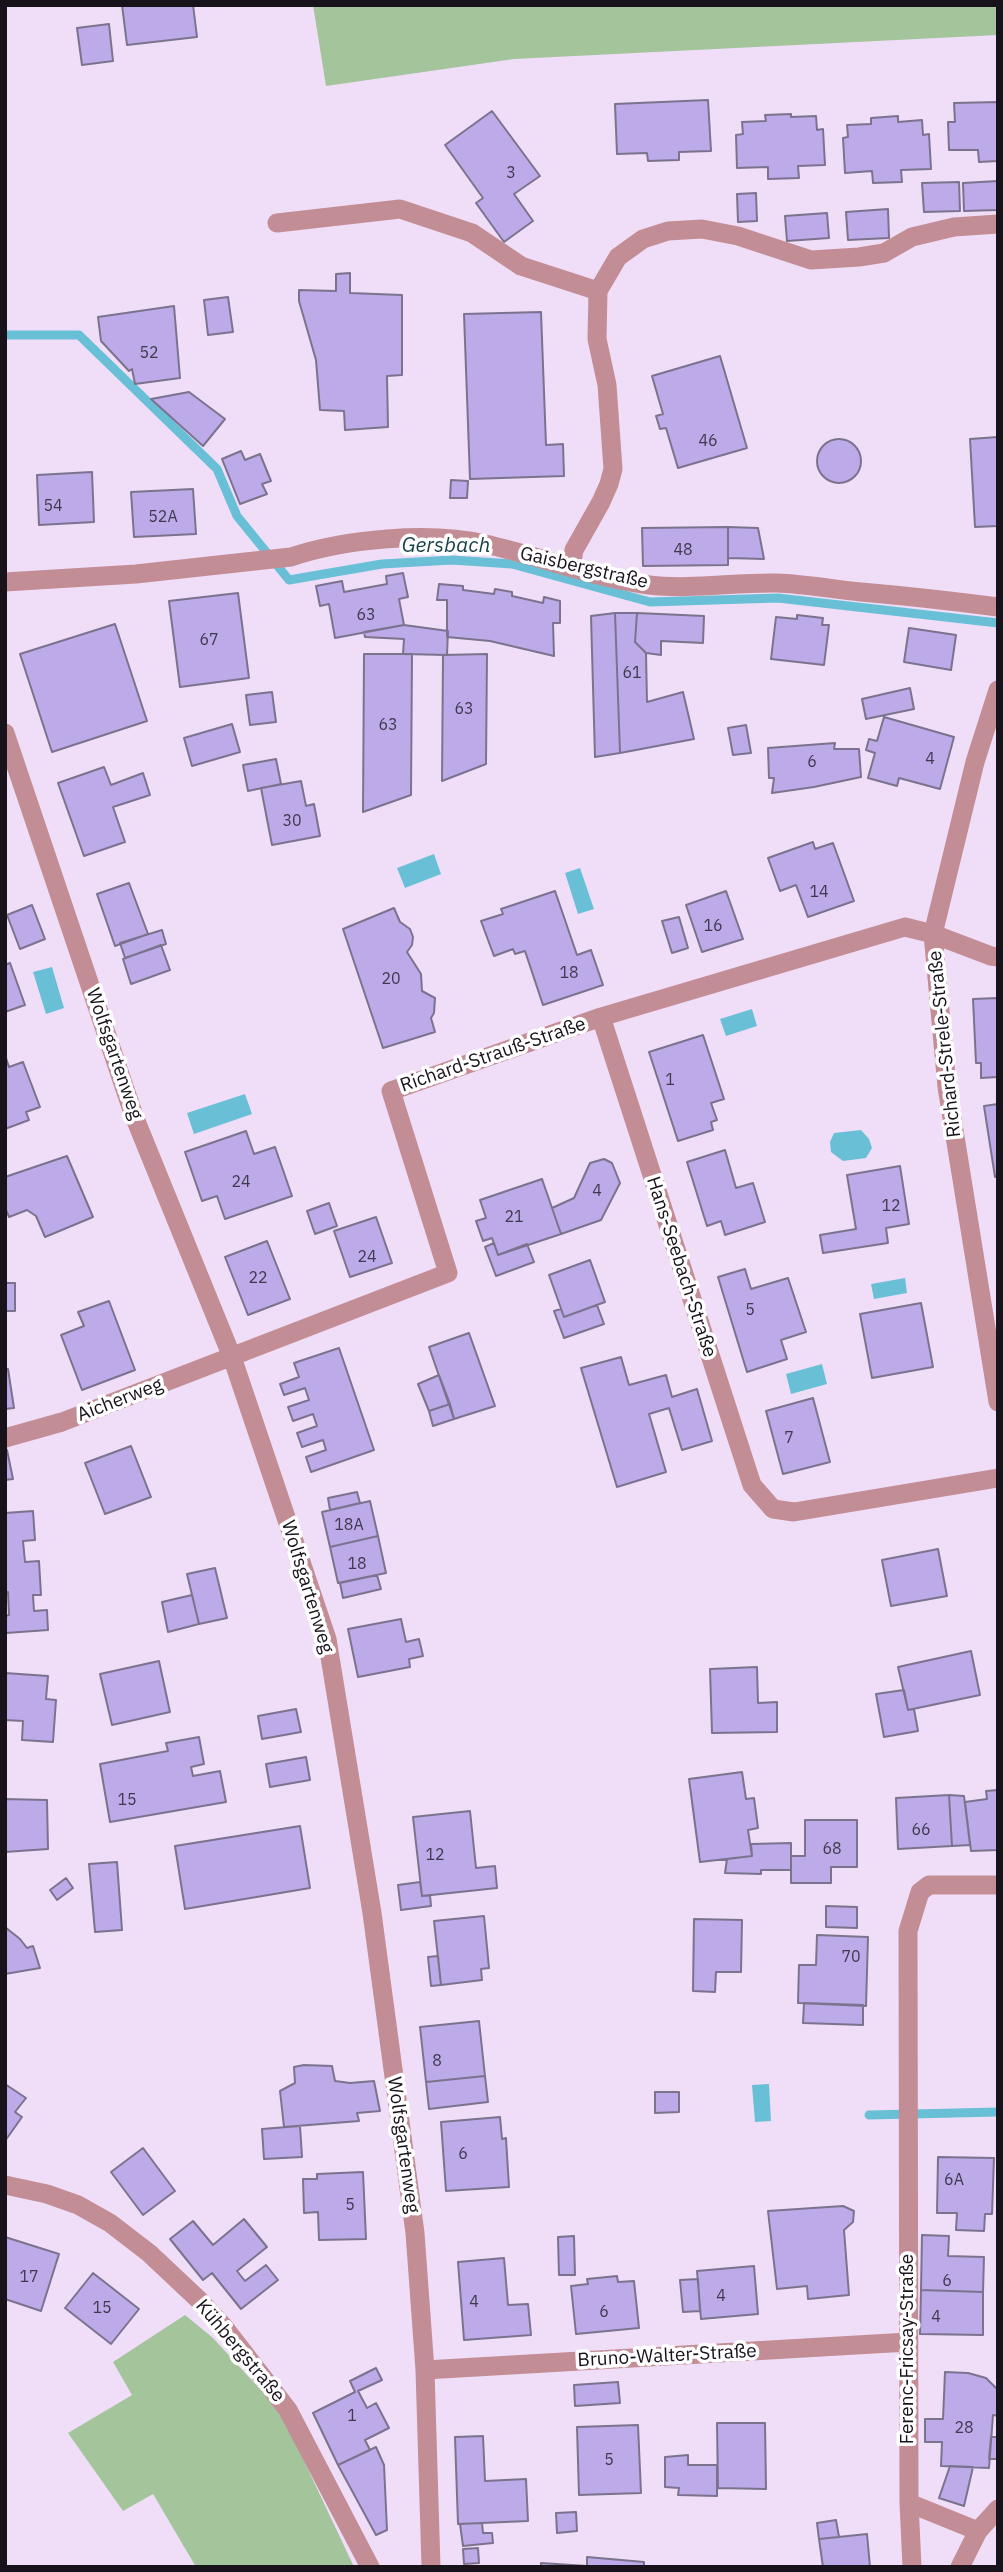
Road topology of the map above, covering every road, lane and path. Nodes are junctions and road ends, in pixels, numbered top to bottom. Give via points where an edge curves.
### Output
1 (277, 223) dead end
2 (998, 224) edge
3 (598, 292) junction
4 (571, 568) junction
5 (5, 582) edge
6 (998, 607) edge
7 (998, 690) edge
8 (5, 733) edge
9 (933, 934) junction
10 (998, 957) edge
11 (601, 1017) junction
12 (232, 1357) junction
13 (998, 1402) edge
14 (5, 1438) edge
15 (998, 1478) edge
16 (998, 1885) edge
17 (5, 2185) edge
18 (908, 2343) junction
19 (425, 2370) junction
20 (909, 2503) junction
21 (998, 2509) edge
22 (978, 2531) junction
23 (370, 2567) edge
24 (431, 2567) edge
25 (912, 2567) edge
26 (960, 2567) edge

1 - 3 street via 400,209 472,233 521,266
2 - 3 street via 954,227 912,237 884,253 811,260 738,236 702,229 668,230 643,239 618,257
3 - 4 street via 597,339 607,385 613,469 601,502 574,550
4 - 5 street, Gaisbergstraße via 483,543 434,538 365,541 291,556 136,574
4 - 6 street, Gaisbergstraße via 649,585 813,585
7 - 9 street, Richard-Strele-Straße via 975,762
8 - 12 street, Wolfsgartenweg via 134,1115
9 - 10 street, Richard-Strauß-Straße
9 - 11 street, Richard-Strauß-Straße via 905,927
9 - 13 street, Richard-Strele-Straße via 947,1087
11 - 12 street, Richard-Strauß-Straße via 391,1091 448,1273
11 - 15 street, Hans-Seebach-Straße via 752,1485 774,1509 794,1512
12 - 14 street, Aicherweg via 62,1422
12 - 19 street, Wolfsgartenweg via 327,1639 415,2234
16 - 18 street, Ferenc-Fricsay-Straße via 929,1885 920,1892 908,1931
17 - 23 street, Kühbergstraße via 78,2205 110,2223 207,2309 289,2410
18 - 19 street, Bruno-Walter-Straße
18 - 20 street, Ferenc-Fricsay-Straße
19 - 24 street, Wolfsgartenweg
20 - 22 street
20 - 25 street, Ferenc-Fricsay-Straße
21 - 22 street
22 - 26 street

